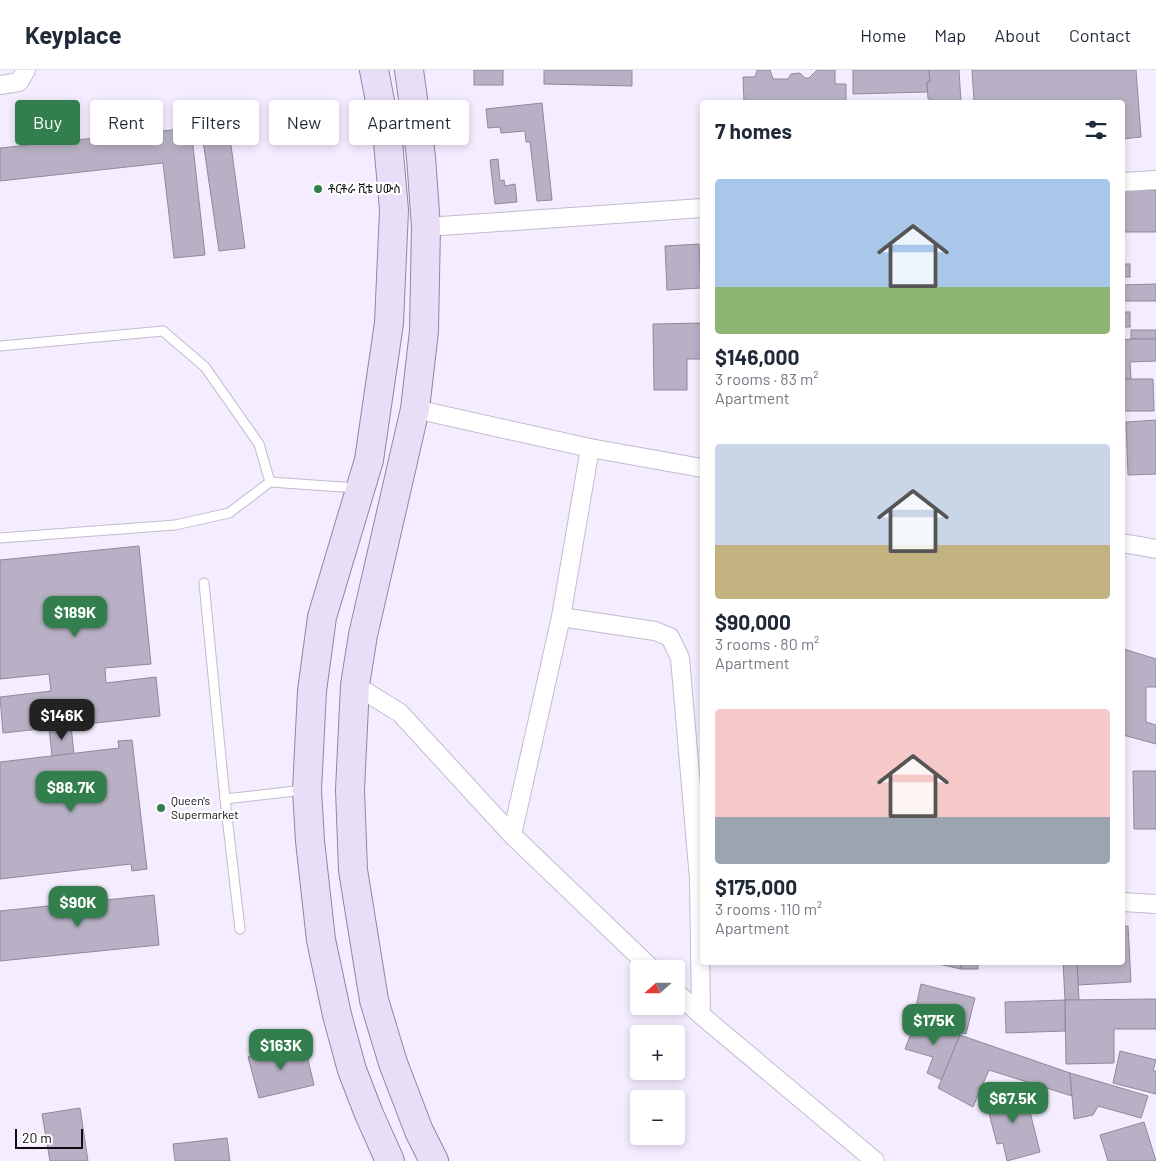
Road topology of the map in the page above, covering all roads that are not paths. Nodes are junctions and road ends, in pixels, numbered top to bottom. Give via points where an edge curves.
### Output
1 (26, 70) edge
2 (374, 70) edge
3 (409, 70) edge
4 (0, 86) edge
5 (1156, 180) edge
6 (1125, 182) edge
7 (700, 208) edge
8 (426, 227) junction
9 (0, 346) edge
10 (415, 409) junction
11 (590, 448) junction
12 (700, 468) edge
13 (270, 482) junction
14 (360, 488) junction
15 (0, 538) edge
16 (1125, 544) edge
17 (1156, 549) edge
18 (204, 583) dead end
19 (560, 617) junction
20 (355, 685) junction
21 (307, 790) junction
22 (225, 799) junction
23 (512, 835) junction
24 (700, 868) edge
25 (1125, 902) edge
26 (1156, 904) edge
27 (240, 929) dead end
28 (643, 960) edge
29 (701, 965) edge
30 (685, 1000) edge
31 (701, 1015) junction
32 (390, 1161) edge
33 (434, 1161) edge
34 (875, 1161) edge

1 - 4 street via 19,82
2 - 14 main road via 388,142 394,210 389,323 369,460
3 - 8 main road via 421,157
5 - 6 street
7 - 8 street
8 - 10 main road via 424,331
9 - 13 lane via 163,331 205,367 259,444
10 - 11 street
10 - 20 main road via 365,625
11 - 12 street
11 - 19 street
13 - 14 lane
13 - 15 lane via 229,513 176,525
14 - 21 main road via 322,617 312,691
16 - 17 street
18 - 22 lane
19 - 23 street
19 - 24 street via 656,631 670,637 680,658
20 - 23 street via 400,713
20 - 33 main road via 350,790 353,870 363,936 374,1000 393,1064 418,1131
21 - 22 lane
21 - 32 main road via 321,940 335,1006 352,1070
22 - 27 lane
23 - 28 street
25 - 26 street
29 - 31 street
30 - 31 street
31 - 34 street

